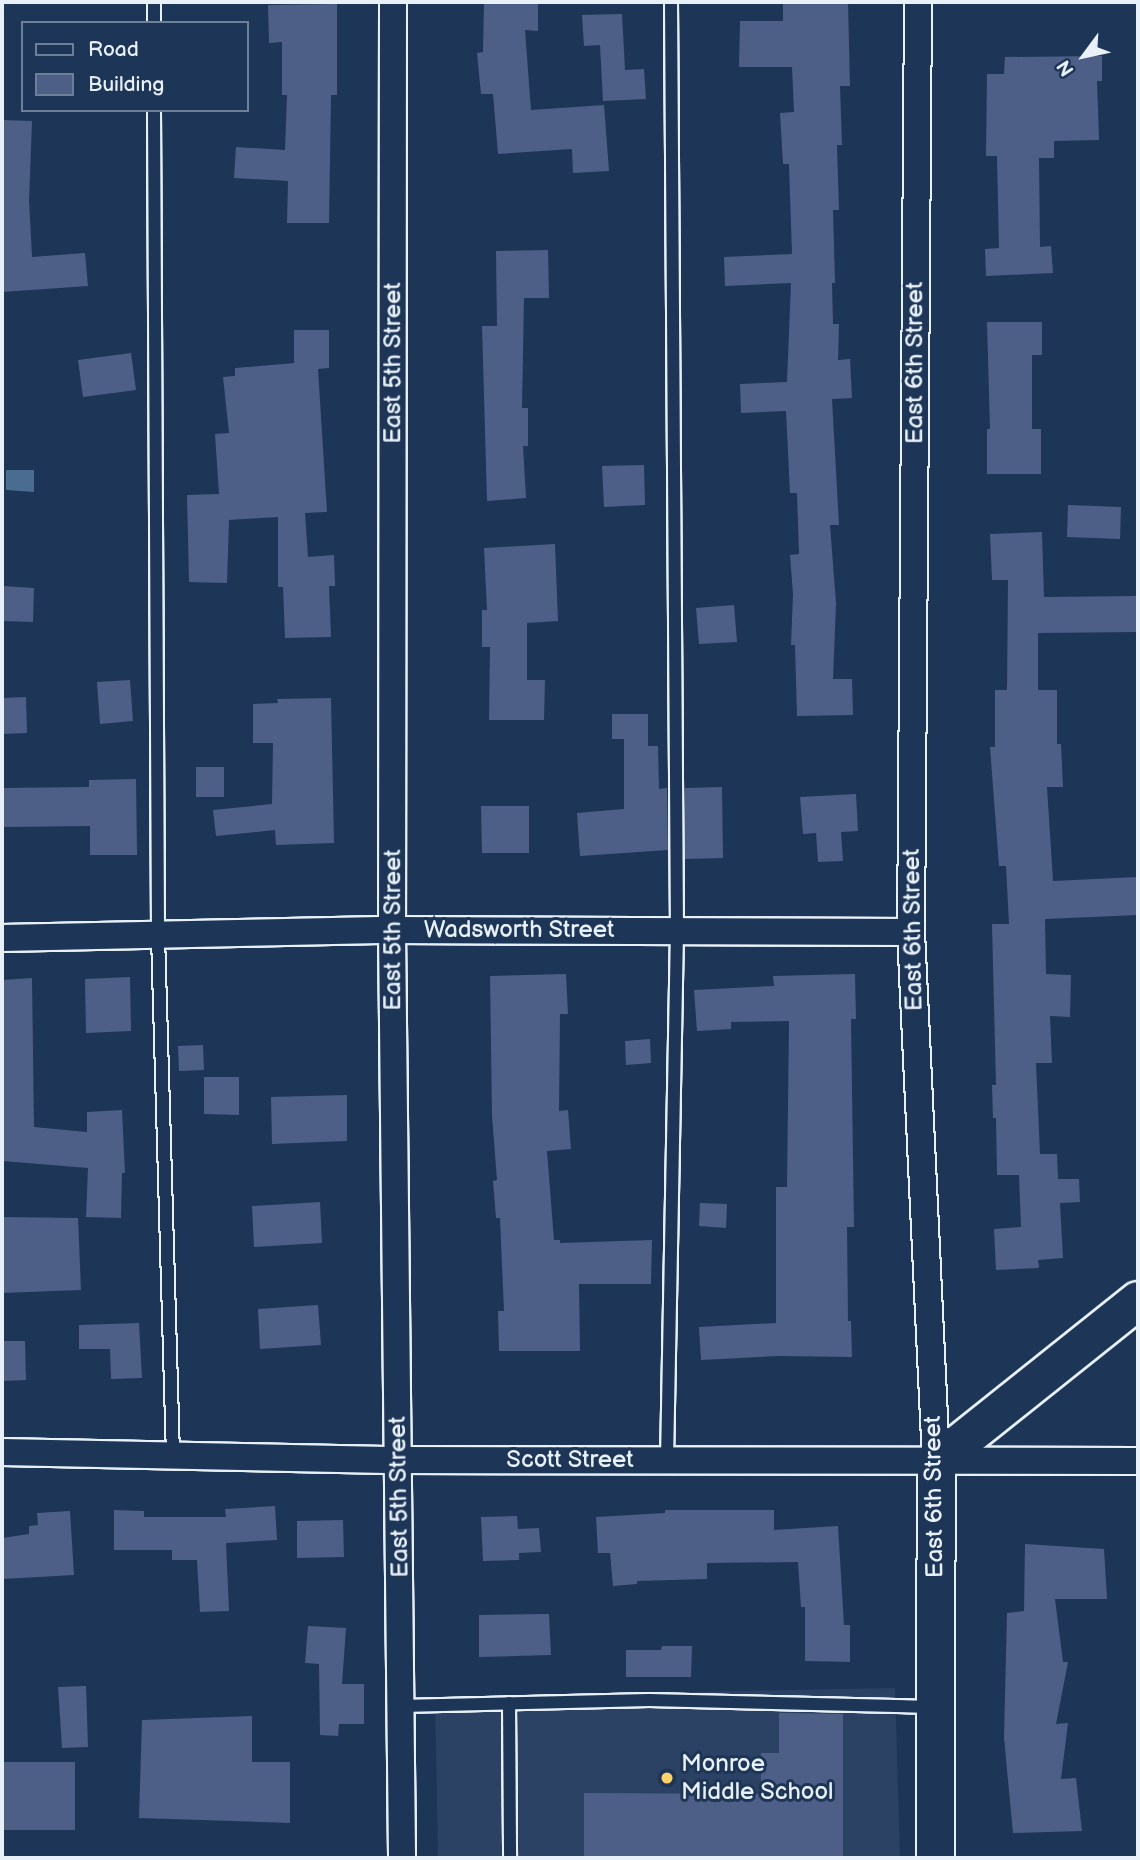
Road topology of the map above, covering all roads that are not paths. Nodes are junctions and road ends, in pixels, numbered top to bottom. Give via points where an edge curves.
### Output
1 (154, 2) edge
2 (393, 2) edge
3 (671, 2) edge
4 (918, 2) edge
5 (154, 21) edge
6 (155, 112) edge
7 (392, 930) junction
8 (677, 931) junction
9 (911, 932) junction
10 (158, 935) junction
11 (2, 938) edge
12 (1138, 1300) edge
13 (2, 1452) edge
14 (173, 1455) junction
15 (399, 1460) junction
16 (667, 1461) junction
17 (936, 1461) junction
18 (1138, 1461) edge
19 (509, 1703) junction
20 (401, 1706) junction
21 (935, 1707) junction
22 (402, 1858) edge
23 (510, 1858) edge
24 (935, 1858) edge

1 - 5 lane
2 - 7 street, East 5th Street
3 - 8 lane
4 - 9 street, East 6th Street
6 - 10 lane
7 - 8 street, Wadsworth Street
7 - 10 street, Wadsworth Street
7 - 15 street, East 5th Street
8 - 9 street, Wadsworth Street
8 - 16 lane
9 - 17 street, East 6th Street
10 - 11 street, Wadsworth Street
10 - 14 lane
12 - 17 street
13 - 14 street, Scott Street
14 - 15 street, Scott Street
15 - 16 street, Scott Street
15 - 20 street, East 5th Street
16 - 17 street, Scott Street
17 - 18 street, Scott Street
17 - 21 street, East 6th Street
19 - 20 lane
19 - 21 lane via 649,1699
19 - 23 lane
20 - 22 street, East 5th Street
21 - 24 street, East 6th Street

